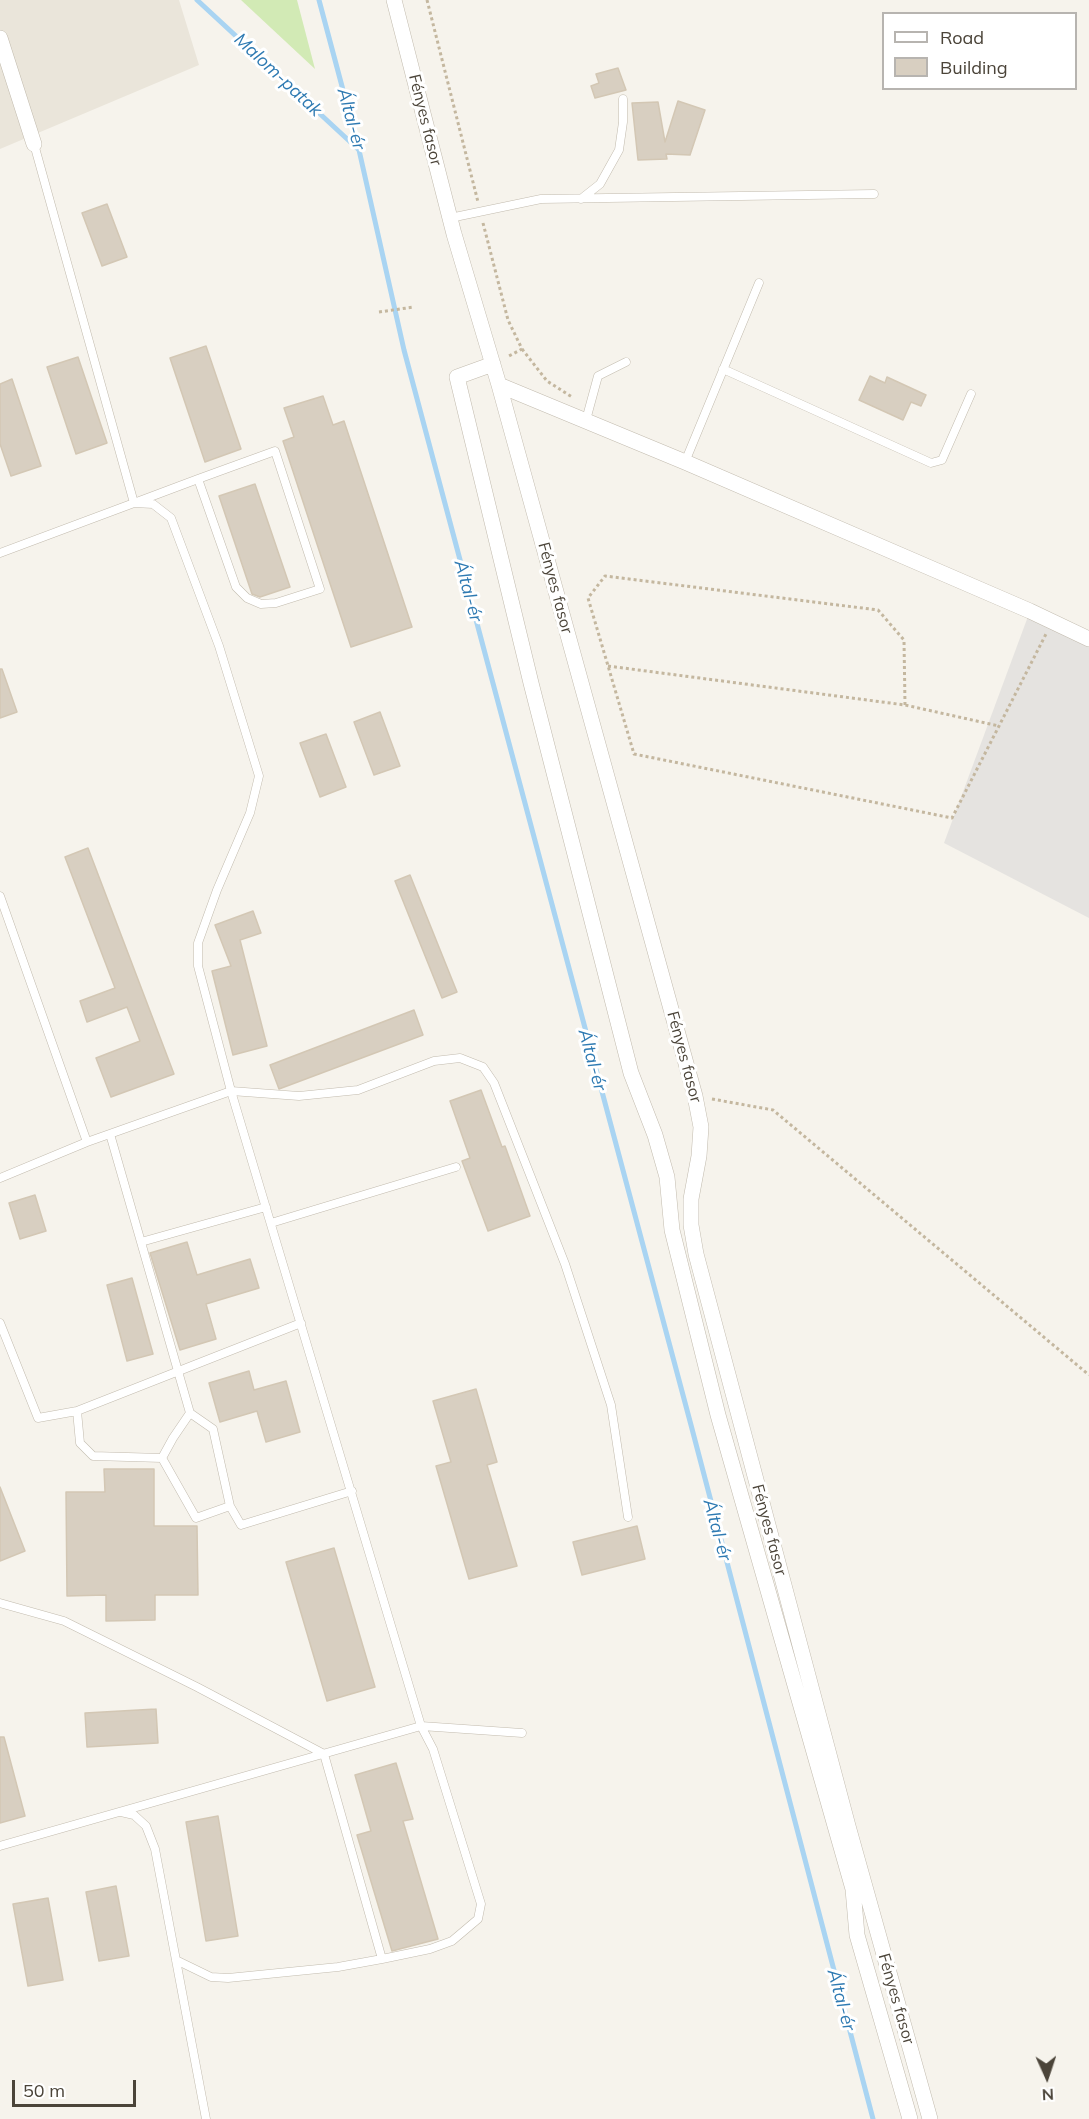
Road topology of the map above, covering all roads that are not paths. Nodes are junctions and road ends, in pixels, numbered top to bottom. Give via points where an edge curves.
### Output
1 (394, 0) edge
2 (0, 38) edge
3 (623, 99) dead end
4 (34, 144) joint
5 (874, 194) dead end
6 (581, 199) junction
7 (450, 218) junction
8 (759, 283) dead end
9 (626, 362) dead end
10 (493, 364) junction
11 (723, 369) junction
12 (499, 385) junction
13 (971, 394) dead end
14 (588, 413) junction
15 (685, 462) junction
16 (198, 479) junction
17 (134, 503) junction
18 (0, 553) edge
19 (1089, 639) edge
20 (0, 896) edge
21 (231, 1091) junction
22 (110, 1134) junction
23 (87, 1143) junction
24 (456, 1167) dead end
25 (0, 1178) edge
26 (266, 1207) junction
27 (271, 1223) junction
28 (141, 1242) junction
29 (0, 1323) edge
30 (301, 1323) junction
31 (178, 1371) junction
32 (77, 1411) junction
33 (190, 1413) junction
34 (162, 1458) junction
35 (352, 1491) junction
36 (230, 1506) junction
37 (628, 1517) dead end
38 (0, 1603) edge
39 (421, 1726) junction
40 (522, 1733) dead end
41 (324, 1754) junction
42 (119, 1812) junction
43 (0, 1846) edge
44 (382, 1959) junction
45 (176, 1960) junction
46 (206, 2119) edge
47 (910, 2119) edge
48 (930, 2119) edge

1 - 7 street, Fényes fasor
2 - 4 street
3 - 6 lane via 619,150 600,184
4 - 17 lane
5 - 6 lane
6 - 7 lane via 541,199
7 - 10 street, Fényes fasor
8 - 11 lane
9 - 14 lane via 598,376
10 - 12 street, Fényes fasor
10 - 47 street via 457,377 631,1073 667,1177 672,1230 718,1414 853,1889 857,1935
11 - 13 lane via 931,463 942,460
11 - 15 lane
12 - 14 street
12 - 48 street, Fényes fasor via 695,1096 701,1127 691,1199 696,1254
14 - 15 street
15 - 19 street
16 - 16 lane via 236,587 247,598 261,604 276,603 320,589 274,452
16 - 17 lane
17 - 18 lane
17 - 21 lane via 153,504 171,518 219,646 260,776 250,813 198,943 198,966
20 - 23 lane
21 - 22 lane
21 - 26 lane
21 - 37 lane via 299,1096 358,1090 434,1061 460,1058 483,1067 494,1083 565,1264 611,1405
22 - 23 lane
22 - 28 lane
23 - 25 lane
24 - 27 lane
26 - 27 lane
26 - 28 lane
27 - 30 lane
28 - 31 lane
29 - 32 lane via 38,1418
30 - 31 lane
30 - 35 lane
31 - 32 lane
31 - 33 lane
32 - 34 lane via 80,1443 93,1456
33 - 34 lane
33 - 36 lane via 213,1429
34 - 36 lane via 196,1518
35 - 36 lane via 241,1526
35 - 39 lane
38 - 41 lane via 64,1621
39 - 40 lane
39 - 41 lane
39 - 44 lane via 433,1749 481,1904 478,1919 452,1941
41 - 42 lane
41 - 44 lane
42 - 43 lane
42 - 45 lane via 134,1815 146,1826 155,1849
44 - 45 lane via 228,1978 211,1977
45 - 46 lane

